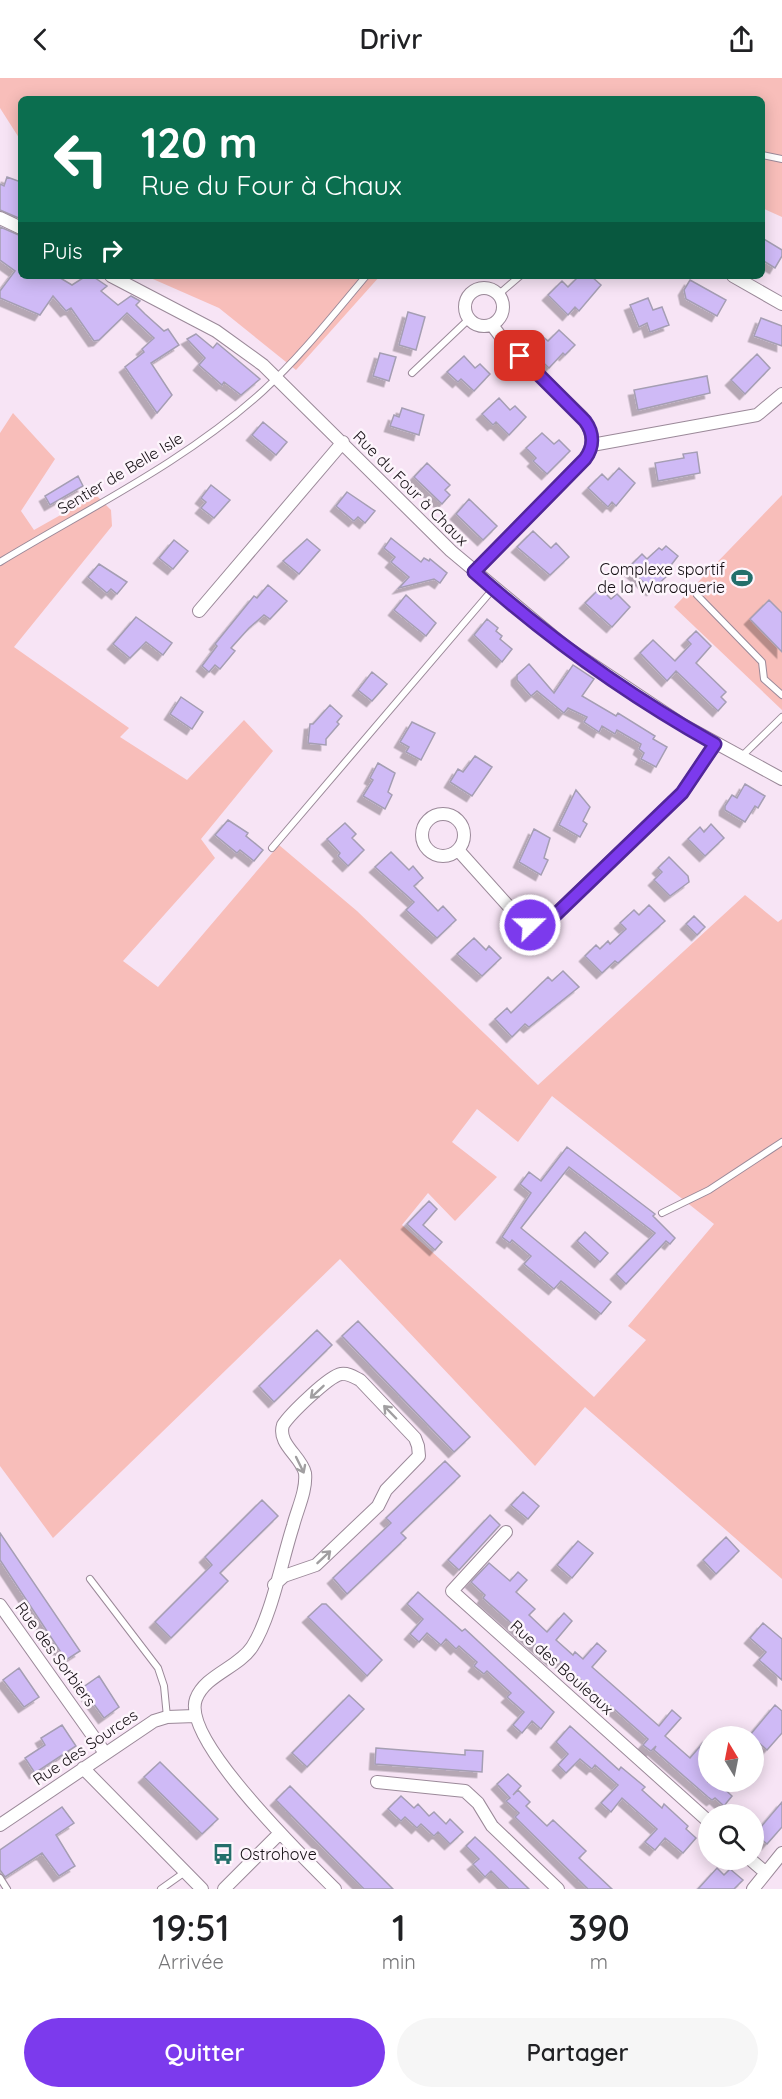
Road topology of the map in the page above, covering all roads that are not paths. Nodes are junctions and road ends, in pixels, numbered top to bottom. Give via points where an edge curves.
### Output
1 (765, 156) edge
2 (782, 159) edge
3 (0, 218) edge
4 (18, 227) edge
5 (117, 279) edge
6 (363, 279) edge
7 (516, 279) edge
8 (738, 279) edge
9 (498, 294) junction
10 (782, 304) edge
11 (469, 319) junction
12 (492, 324) junction
13 (412, 373) dead end
14 (277, 377) junction
15 (782, 394) edge
16 (343, 442) junction
17 (592, 445) junction
18 (0, 562) edge
19 (474, 572) junction
20 (493, 589) junction
21 (697, 595) dead end
22 (199, 611) dead end
23 (782, 695) edge
24 (782, 717) edge
25 (715, 744) junction
26 (740, 758) junction
27 (782, 779) edge
28 (272, 848) dead end
29 (458, 850) dead end
30 (782, 1142) edge
31 (662, 1213) dead end
32 (506, 1533) dead end
33 (90, 1580) dead end
34 (274, 1585) junction
35 (0, 1605) edge
36 (195, 1716) junction
37 (167, 1717) junction
38 (105, 1753) junction
39 (83, 1768) junction
40 (377, 1782) dead end
41 (698, 1812) edge
42 (0, 1825) edge
43 (279, 1834) junction
44 (782, 1852) edge
45 (763, 1870) edge
46 (185, 1872) junction
47 (766, 1873) junction
48 (0, 1878) edge
49 (7, 1889) edge
50 (161, 1889) edge
51 (201, 1889) edge
52 (224, 1889) edge
53 (335, 1889) edge
54 (558, 1889) edge
55 (753, 1889) edge

1 - 2 lane
3 - 4 street
5 - 14 street, Rue du Four à Chaux via 216,331
6 - 14 lane, Sentier de Belle Isle
7 - 9 lane
8 - 10 street
9 - 11 street via 484,288 472,292 465,303
9 - 12 street via 503,310 499,320
11 - 12 street via 478,326
11 - 13 lane
12 - 17 street via 504,341 585,421
14 - 16 street, Rue du Four à Chaux
14 - 18 lane, Sentier de Belle Isle via 176,458
15 - 17 street via 757,415
16 - 19 street, Rue du Four à Chaux
16 - 22 street
17 - 19 street via 585,459
19 - 20 street, Rue du Four à Chaux
20 - 25 street, Rue du Four à Chaux via 595,668
20 - 28 lane
21 - 23 lane via 762,662 764,679
24 - 26 lane
25 - 26 street, Rue du Four à Chaux
25 - 29 street via 682,793 544,925 530,925 520,919
26 - 27 street, Rue du Four à Chaux
30 - 31 lane via 709,1190
32 - 41 street, Rue des Bouleaux via 452,1591
33 - 37 lane via 158,1668
34 -> 34 street via 284,1576 315,1565 378,1506 386,1490 418,1456 414,1438 352,1376 341,1374 331,1380 283,1425 284,1439 301,1463 305,1480
34 - 36 street via 262,1628 252,1646 199,1693
35 - 38 street, Rue des Sorbiers
36 - 37 street, Rue des Sources
36 - 43 street via 203,1734
37 - 38 street, Rue des Sources via 154,1721
38 - 39 street, Rue des Sources
39 - 42 street, Rue des Sources
39 - 46 street
40 - 54 street via 465,1791 492,1826
43 - 52 street
43 - 53 street
44 - 47 street
45 - 47 street
46 - 50 lane
46 - 51 street
47 - 55 street
48 - 49 lane

